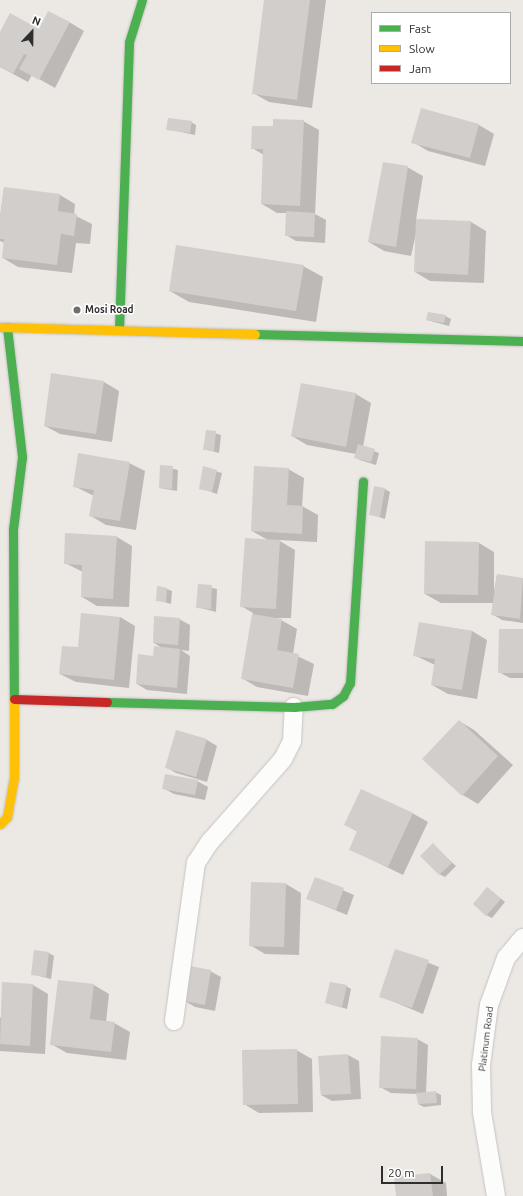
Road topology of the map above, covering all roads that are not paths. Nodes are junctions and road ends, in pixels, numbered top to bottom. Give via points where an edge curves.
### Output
1 (142, 0) edge
2 (4, 327) edge
3 (119, 330) junction
4 (523, 341) edge
5 (363, 481) dead end
6 (14, 699) junction
7 (294, 707) junction
8 (0, 824) edge
9 (523, 938) edge
10 (174, 1021) dead end
11 (496, 1196) edge

1 - 3 street via 129,42
2 - 3 street
2 - 6 street via 22,457 12,529
3 - 4 street
5 - 7 street via 350,683 343,696 332,704
6 - 7 street
6 - 8 street via 14,786 6,817
7 - 10 street via 292,741 283,759 209,843 196,862
9 - 11 street, Platinum Road via 506,958 489,1005 481,1065 482,1112

